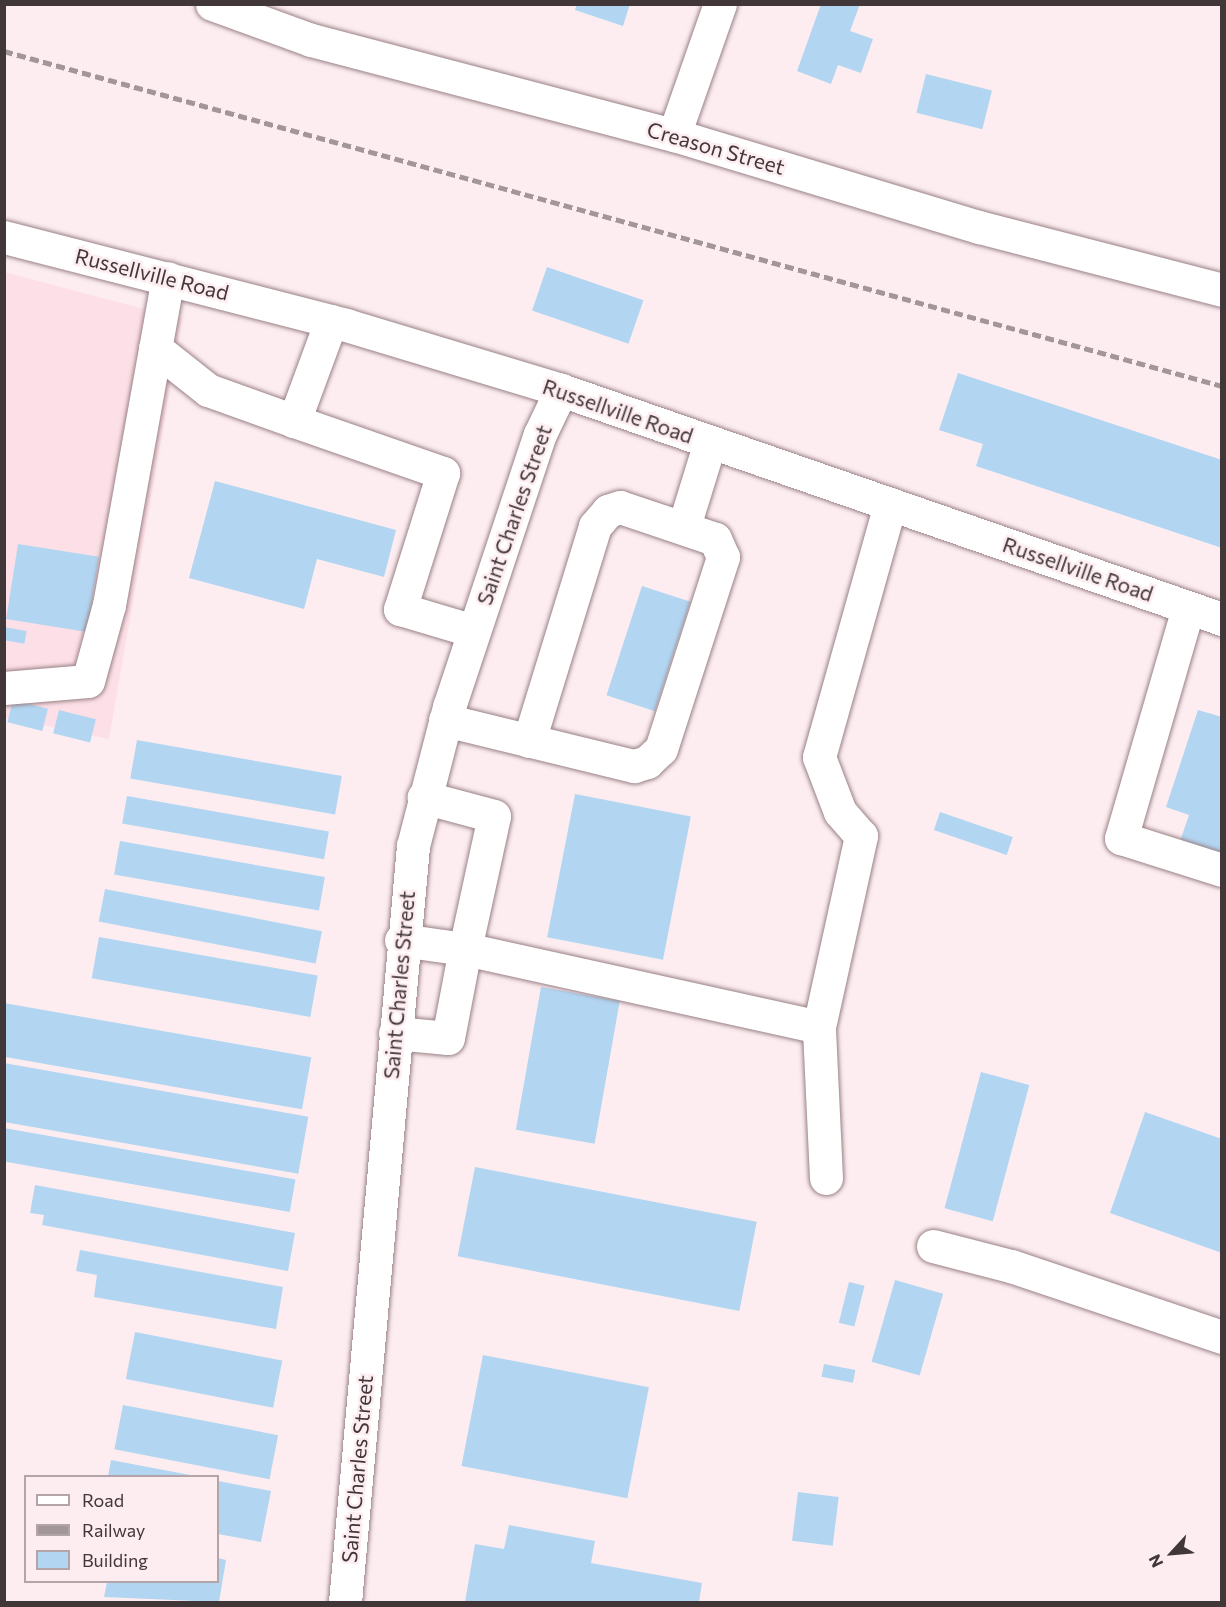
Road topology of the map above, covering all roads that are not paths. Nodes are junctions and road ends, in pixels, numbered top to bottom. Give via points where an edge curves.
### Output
1 (212, 4) edge
2 (720, 4) edge
3 (674, 135) junction
4 (4, 237) edge
5 (168, 278) junction
6 (1221, 290) edge
7 (331, 321) junction
8 (155, 348) junction
9 (561, 390) junction
10 (294, 421) junction
11 (711, 442) junction
12 (891, 504) junction
13 (684, 526) junction
14 (1188, 608) junction
15 (1221, 619) edge
16 (474, 631) junction
17 (4, 688) edge
18 (445, 720) junction
19 (530, 741) junction
20 (423, 797) junction
21 (1221, 870) edge
22 (401, 940) junction
23 (465, 949) junction
24 (819, 1027) junction
25 (395, 1033) junction
26 (826, 1178) dead end
27 (933, 1246) dead end
28 (1221, 1337) edge
29 (345, 1602) edge

1 - 3 street, Creason Street via 311,40
2 - 3 street
3 - 6 street, Creason Street via 979,227
4 - 5 street, Russellville Road
5 - 7 street, Russellville Road
5 - 8 street
7 - 9 street, Russellville Road
7 - 10 street
8 - 10 street via 208,390
8 - 17 street via 109,605 88,681
9 - 11 street, Russellville Road
9 - 16 street, Saint Charles Street via 540,434
10 - 16 street via 443,473 400,609
11 - 12 street, Russellville Road
11 - 13 street
12 - 14 street, Russellville Road
12 - 24 street via 819,757 840,812 861,836
13 - 19 street via 620,507 595,526
13 - 19 street via 715,539 723,557 661,749 634,766
14 - 15 street, Russellville Road
14 - 21 street via 1121,838
16 - 18 street, Saint Charles Street
18 - 19 street
18 - 20 street, Saint Charles Street
20 - 22 street, Saint Charles Street
20 - 23 street via 494,816
22 - 23 street
22 - 25 street, Saint Charles Street
23 - 24 street
23 - 25 street via 448,1038
24 - 26 street
25 - 29 street, Saint Charles Street
27 - 28 street via 1011,1266

